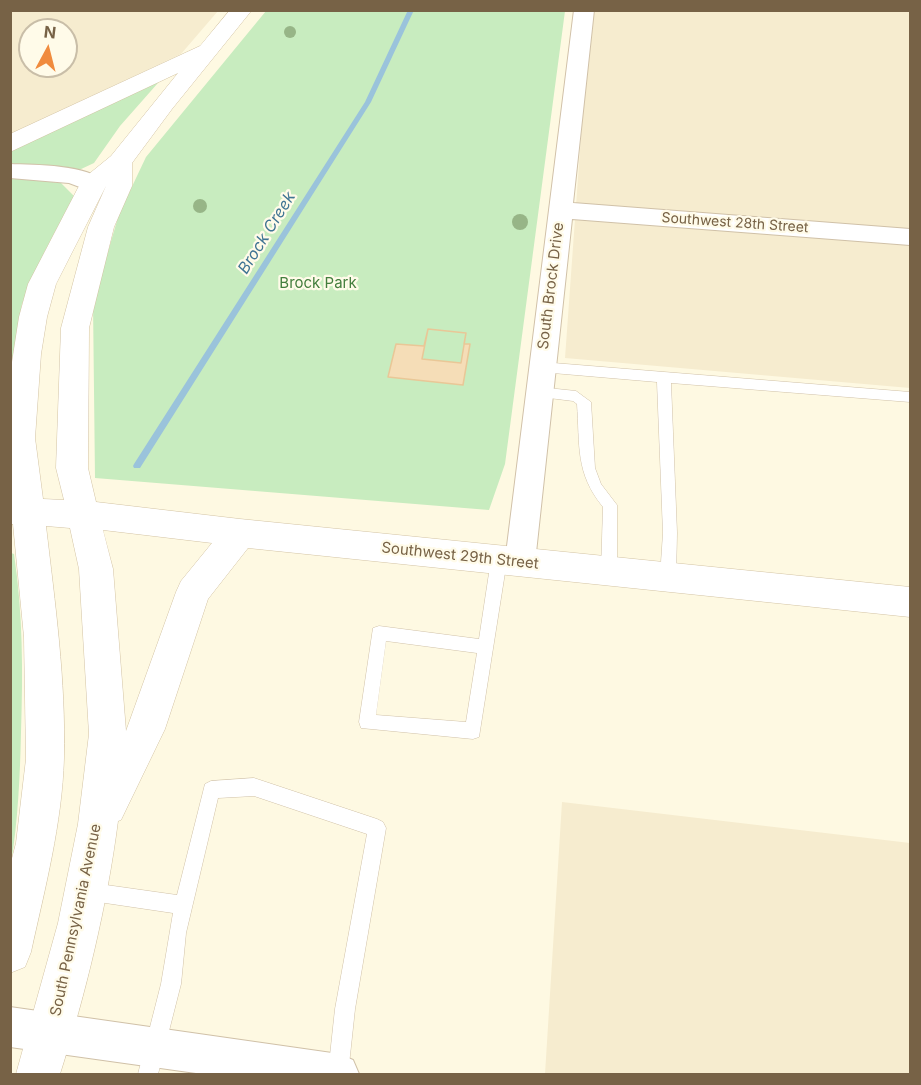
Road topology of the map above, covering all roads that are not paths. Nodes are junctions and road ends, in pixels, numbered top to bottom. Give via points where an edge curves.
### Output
1 (242, 10) edge
2 (584, 10) edge
3 (210, 48) junction
4 (10, 144) edge
5 (120, 162) junction
6 (10, 171) edge
7 (93, 184) junction
8 (560, 210) junction
9 (910, 237) edge
10 (541, 367) junction
11 (664, 376) junction
12 (538, 392) junction
13 (910, 397) edge
14 (15, 444) edge
15 (19, 511) edge
16 (83, 516) junction
17 (240, 533) junction
18 (509, 561) junction
19 (609, 572) junction
20 (668, 577) junction
21 (910, 603) edge
22 (486, 647) junction
23 (98, 824) junction
24 (85, 891) junction
25 (183, 905) junction
26 (10, 952) edge
27 (31, 1030) edge
28 (152, 1061) edge
29 (38, 1074) edge
30 (338, 1074) edge

1 - 3 main road
2 - 8 street, South Brock Drive
3 - 4 main road
3 - 5 main road
5 - 7 main road
5 - 16 main road, South Pennsylvania Avenue via 119,186 101,227 75,328 72,468
6 - 7 street via 72,176
7 - 14 main road via 42,284 33,317
8 - 9 street, Southwest 28th Street
8 - 10 street, South Brock Drive
10 - 11 lane
10 - 12 street, South Brock Drive
11 - 13 lane
11 - 20 lane
12 - 18 street, South Brock Drive
12 - 19 lane via 576,396 584,402 588,468 595,487 610,505
14 - 15 main road
15 - 16 main road, Southwest 29th Street
15 - 26 main road via 42,637 45,759 36,843
16 - 17 main road, Southwest 29th Street
16 - 23 main road, South Pennsylvania Avenue via 96,569 106,685 108,734
17 - 18 main road, Southwest 29th Street
17 - 23 main road via 193,592 147,729
18 - 19 main road, Southwest 29th Street
18 - 22 lane
19 - 20 main road, Southwest 29th Street
20 - 21 main road, Southwest 29th Street
22 - 22 lane via 473,731 367,722 379,633
23 - 24 main road, South Pennsylvania Avenue
24 - 25 lane
24 - 27 main road, South Pennsylvania Avenue
25 - 28 lane via 171,984
25 - 30 lane via 211,790 254,787 377,828 345,1009
27 - 28 street
27 - 29 main road, South Pennsylvania Avenue
28 - 30 street

